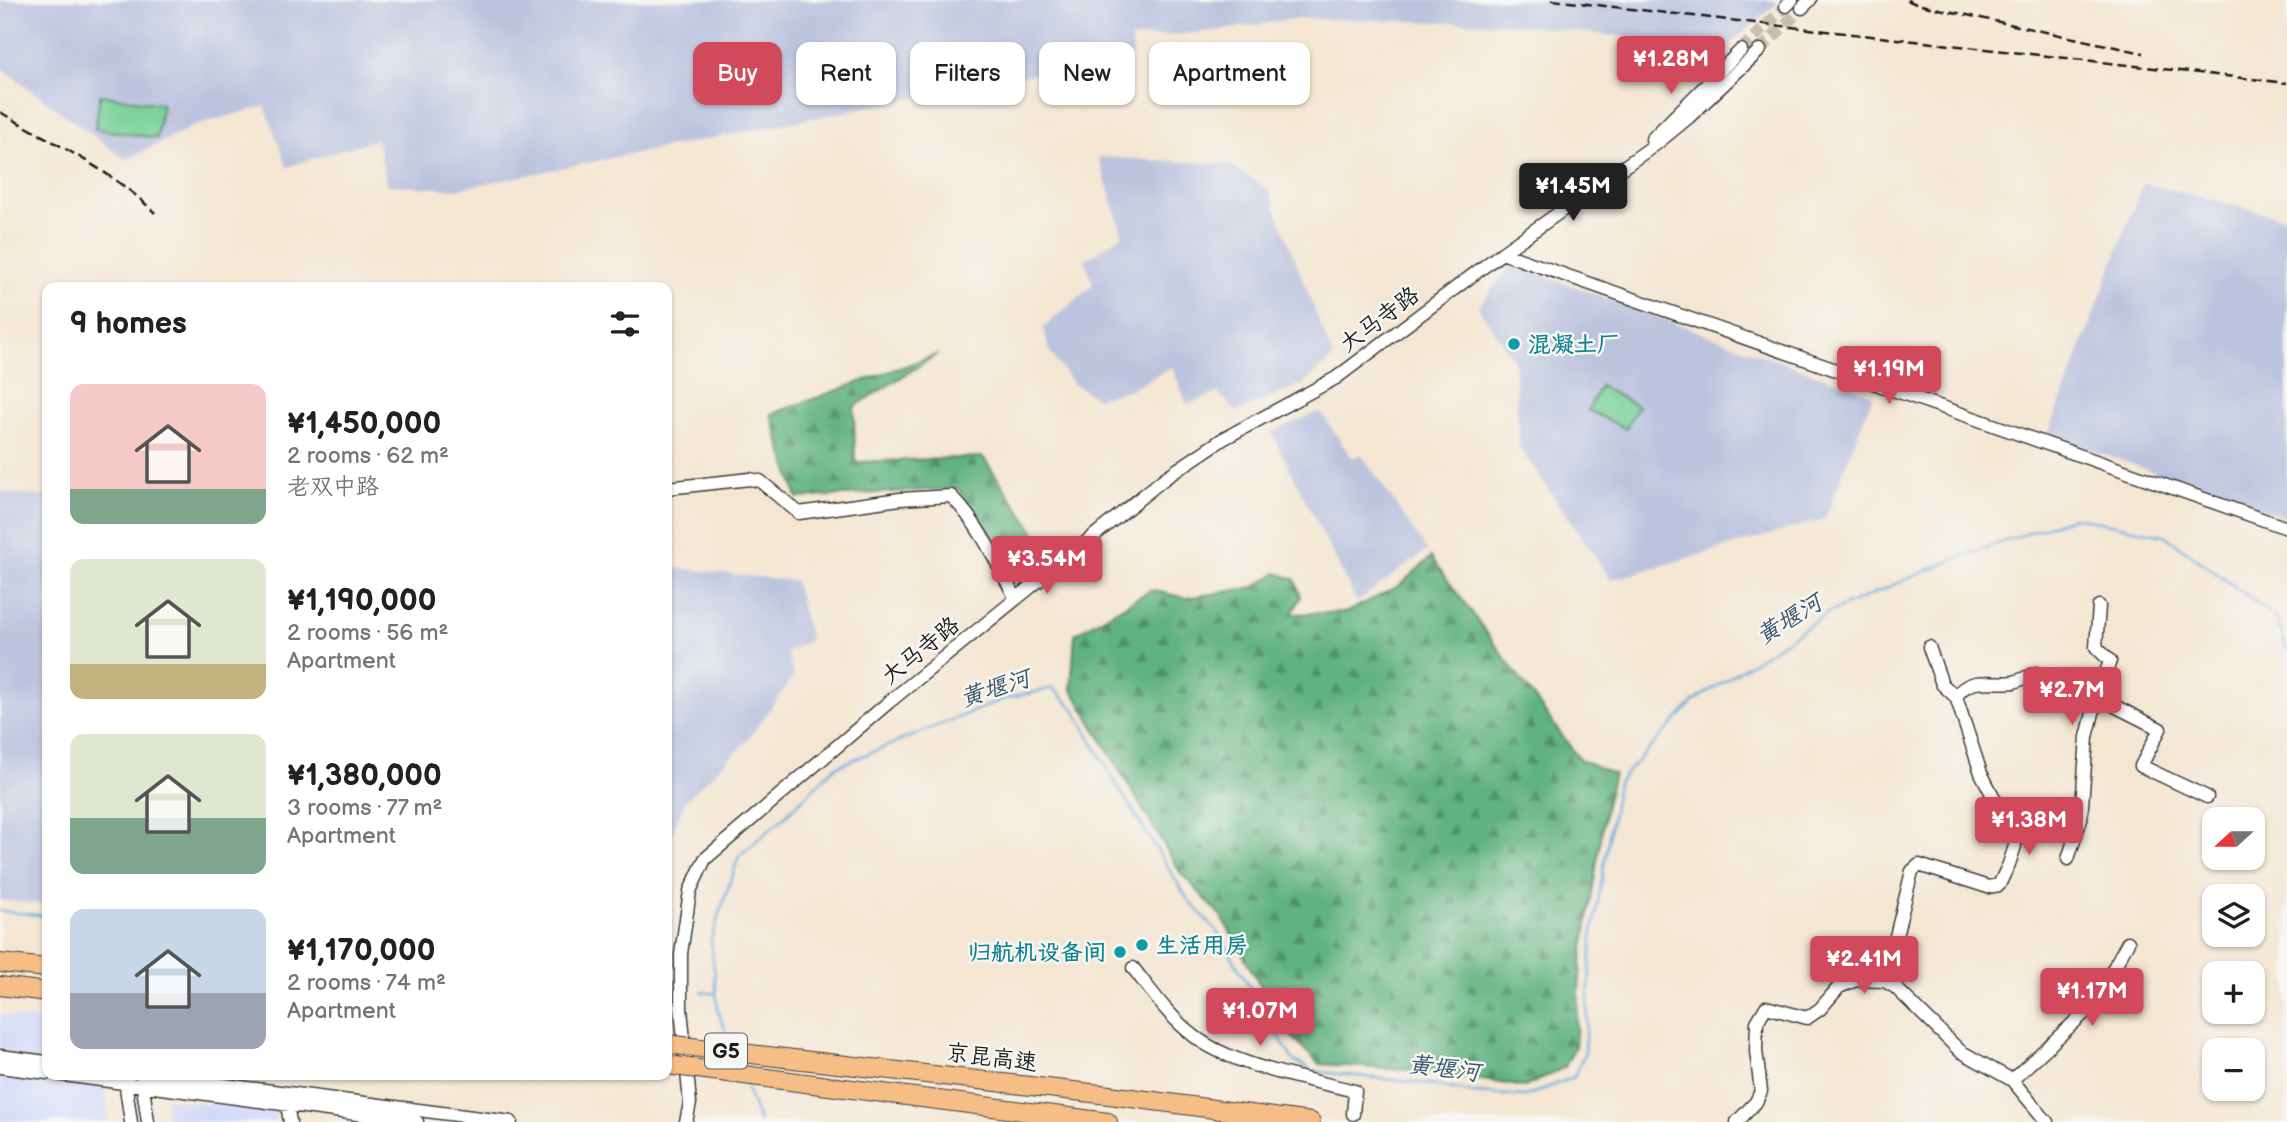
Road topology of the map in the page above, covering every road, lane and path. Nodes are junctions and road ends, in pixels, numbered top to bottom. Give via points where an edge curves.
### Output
1 (1741, 50) tunnel mouth
2 (1760, 50) tunnel mouth
3 (1625, 166) junction
4 (1502, 253) junction
5 (672, 488) edge
6 (2287, 528) edge
7 (1016, 599) junction
8 (2099, 606) dead end
9 (1929, 647) dead end
10 (1956, 697) junction
11 (2096, 697) junction
12 (2207, 797) dead end
13 (2068, 859) dead end
14 (2128, 942) dead end
15 (0, 962) edge
16 (42, 967) edge
17 (1133, 968) dead end
18 (1885, 981) junction
19 (0, 986) edge
20 (42, 991) edge
21 (672, 1045) edge
22 (0, 1056) edge
23 (42, 1061) edge
24 (672, 1066) edge
25 (0, 1067) edge
26 (42, 1072) edge
27 (124, 1080) edge
28 (142, 1080) edge
29 (153, 1080) edge
30 (159, 1080) edge
31 (2012, 1080) junction
32 (287, 1104) junction
33 (1353, 1114) dead end
34 (131, 1122) edge
35 (148, 1122) edge
36 (290, 1122) edge
37 (417, 1122) edge
38 (511, 1122) edge
39 (686, 1122) edge
40 (1108, 1122) edge
41 (1311, 1122) edge
42 (1737, 1122) edge
43 (2047, 1122) edge

1 - 3 street
2 - 3 street via 1689,117
3 - 4 street, 大马寺路
4 - 6 street
4 - 7 street, 大马寺路 via 1336,378 1223,439 1165,478
5 - 7 street via 760,481 799,513 951,496 978,529
7 - 39 street, 大马寺路 via 705,859 690,891 681,954 690,1103
8 - 11 street via 2096,647 2110,661
9 - 10 street via 1942,684
10 - 11 street via 1969,684 2015,682 2036,673
10 - 18 street via 1981,773 2015,846 1999,885 1988,887 1919,865 1912,871
11 - 12 street via 2160,729 2141,766
11 - 13 street via 2087,737 2081,819
14 - 31 street via 2094,1004
15 - 16 highway
17 - 33 street via 1166,1011 1194,1037 1228,1057 1355,1091
18 - 31 street via 1960,1051
18 - 42 street via 1856,979 1839,987 1807,1018 1766,1007 1757,1022 1761,1091
19 - 20 highway
21 - 41 highway, 京昆高速 / G5, bridge
22 - 23 street
24 - 40 highway, G5, bridge
25 - 26 street
27 - 34 street
28 - 35 street
29 - 32 street
30 - 38 street
31 - 43 street
32 - 36 street
32 - 37 street

